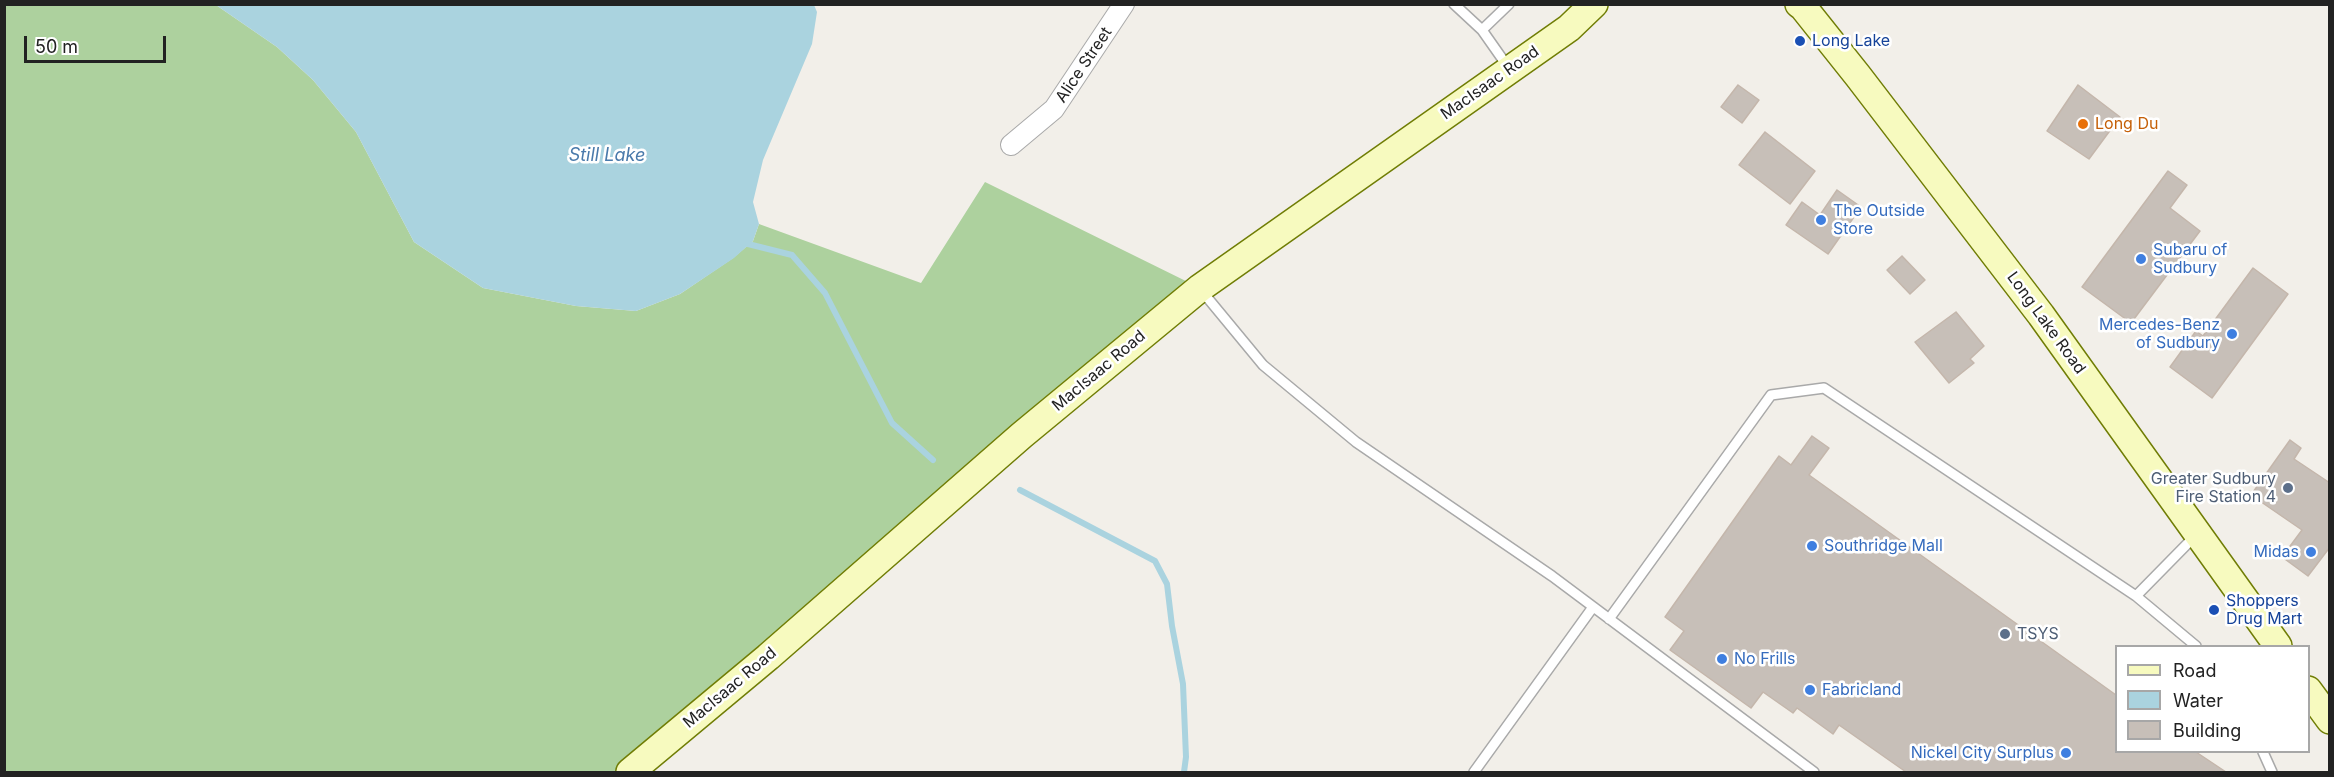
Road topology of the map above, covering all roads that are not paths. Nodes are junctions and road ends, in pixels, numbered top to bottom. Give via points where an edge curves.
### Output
1 (1124, 4) edge
2 (1509, 4) edge
3 (1593, 4) edge
4 (1802, 5) edge
5 (1459, 6) edge
6 (1482, 30) junction
7 (1510, 69) junction
8 (1011, 144) dead end
9 (1200, 288) junction
10 (2198, 533) junction
11 (2136, 596) junction
12 (1593, 607) junction
13 (1609, 619) junction
14 (2195, 645) edge
15 (2277, 645) edge
16 (2310, 693) edge
17 (2330, 720) edge
18 (2263, 753) edge
19 (630, 772) edge
20 (1474, 772) edge
21 (1814, 772) edge
22 (2272, 772) edge

1 - 8 street, Alice Street via 1054,109
2 - 6 lane
3 - 7 street, MacIsaac Road via 1569,28
4 - 10 street, Long Lake Road via 2042,315
5 - 6 lane
6 - 7 lane
7 - 9 street, MacIsaac Road
9 - 12 lane via 1263,365 1356,442
9 - 19 street, MacIsaac Road via 1022,435
10 - 11 lane
10 - 15 street, Long Lake Road
11 - 13 lane via 1824,388 1771,395
11 - 14 lane
12 - 13 lane
12 - 20 lane
13 - 21 lane
16 - 17 street
18 - 22 lane

